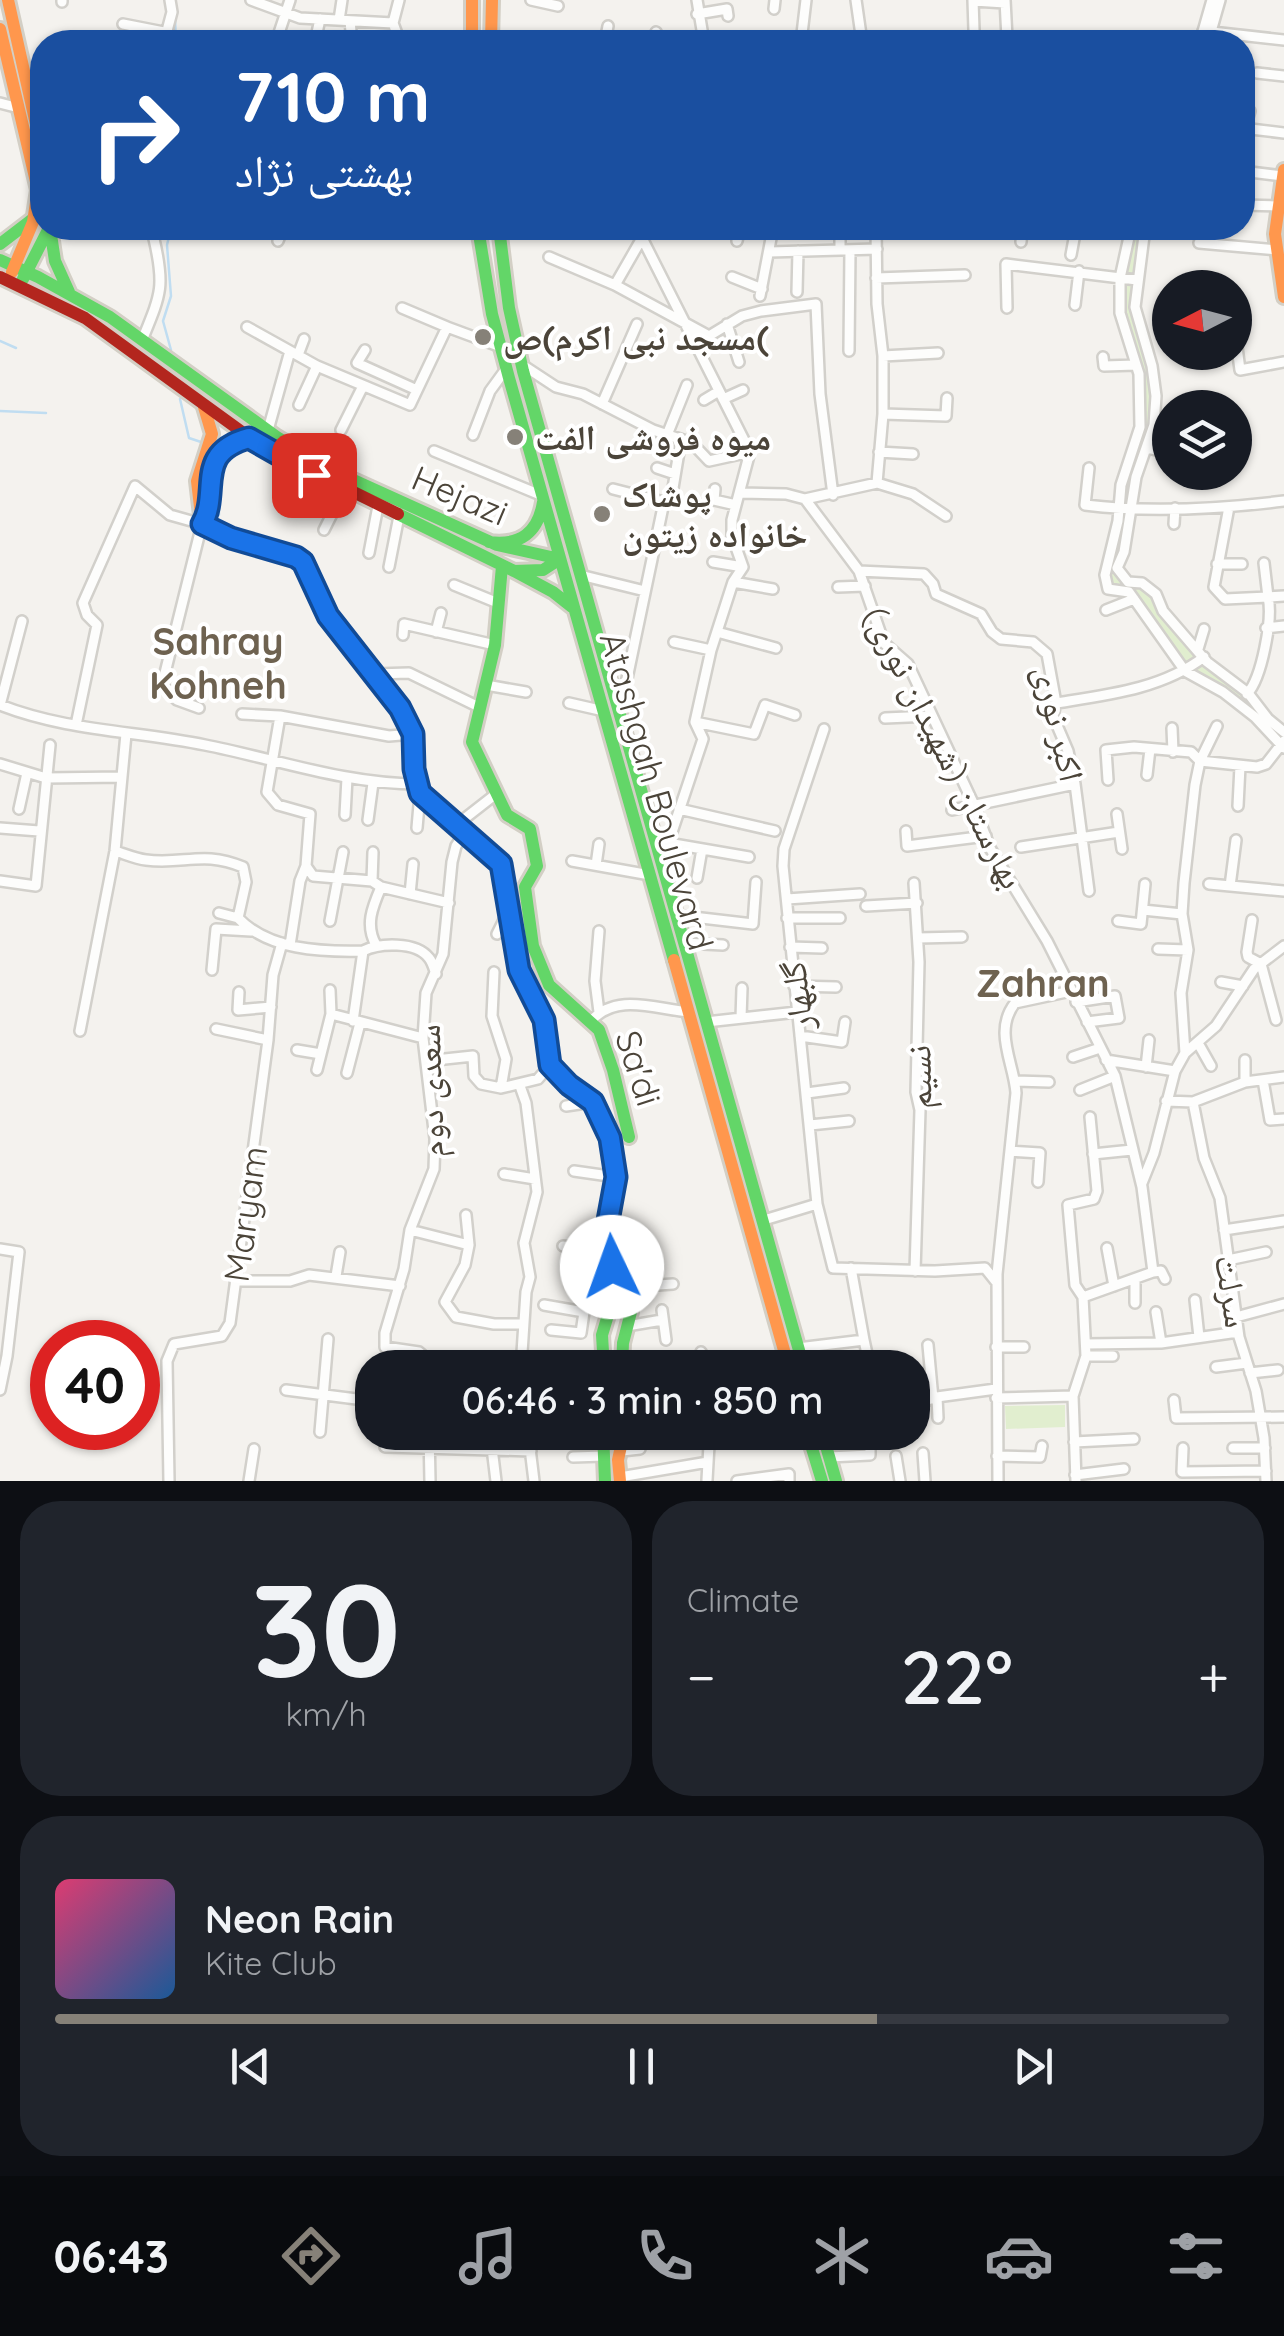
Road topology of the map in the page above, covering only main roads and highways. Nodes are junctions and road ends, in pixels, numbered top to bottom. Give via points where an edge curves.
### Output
1 (8, 0) edge
2 (472, 0) edge
3 (492, 0) edge
4 (0, 29) edge
5 (472, 30) edge
6 (491, 30) edge
7 (30, 98) edge
8 (30, 155) edge
9 (1283, 173) edge
10 (30, 221) edge
11 (30, 235) edge
12 (41, 240) edge
13 (51, 240) edge
14 (480, 240) edge
15 (500, 240) edge
16 (0, 244) edge
17 (0, 260) edge
18 (21, 269) junction
19 (10, 281) edge
20 (69, 292) junction
21 (1284, 296) edge
22 (202, 404) junction
23 (249, 438) junction
24 (543, 496) junction
25 (202, 524) junction
26 (446, 530) junction
27 (489, 542) junction
28 (567, 558) junction
29 (508, 568) junction
30 (575, 611) junction
31 (629, 1137) road end
32 (614, 1295) junction
33 (785, 1328) junction
34 (603, 1350) edge
35 (624, 1350) edge
36 (788, 1350) edge
37 (799, 1350) edge
38 (604, 1450) edge
39 (622, 1450) edge
40 (813, 1450) edge
41 (827, 1450) edge
42 (620, 1479) edge
43 (605, 1481) edge
44 (822, 1481) edge
45 (836, 1481) edge

1 - 7 main road
2 - 5 main road
3 - 6 main road
4 - 8 main road
9 - 21 main road via 1277,250
10 - 16 main road
11 - 18 main road
12 - 18 main road
13 - 20 main road
14 - 24 main road, Atashgah Boulevard via 506,369
15 - 28 main road, Atashgah Boulevard via 508,308
17 - 18 main road, Hejazi
18 - 19 main road
18 - 20 main road, Hejazi
19 - 22 main road, Hejazi via 85,318
20 - 26 main road, Hejazi via 268,430
22 - 23 main road, Hejazi
22 - 25 main road via 213,443 199,469
23 - 25 main road via 216,459
23 - 26 main road, Hejazi via 399,516
24 - 27 main road via 530,536 514,544
24 - 28 main road, Atashgah Boulevard
25 - 32 main road via 303,562 328,616 400,708 413,734 419,789 501,864 519,970 544,1020 550,1065 593,1102 611,1142 616,1177 605,1237
26 - 27 main road, Hejazi
26 - 29 main road, Hejazi
27 - 28 main road, Hejazi
28 - 29 main road, Hejazi via 542,570
28 - 30 main road, Atashgah Boulevard
28 - 33 main road, Atashgah Boulevard via 579,574 764,1220
29 - 30 main road
29 - 31 main road, Sa'di via 472,742 507,815 530,830 537,866 526,887 532,946 549,985 595,1017
30 - 33 main road, Atashgah Boulevard
32 - 34 main road
32 - 35 main road via 629,1285
33 - 36 main road, Atashgah Boulevard
33 - 37 main road, Atashgah Boulevard
38 - 43 main road
39 - 42 main road
40 - 44 main road
41 - 45 main road

